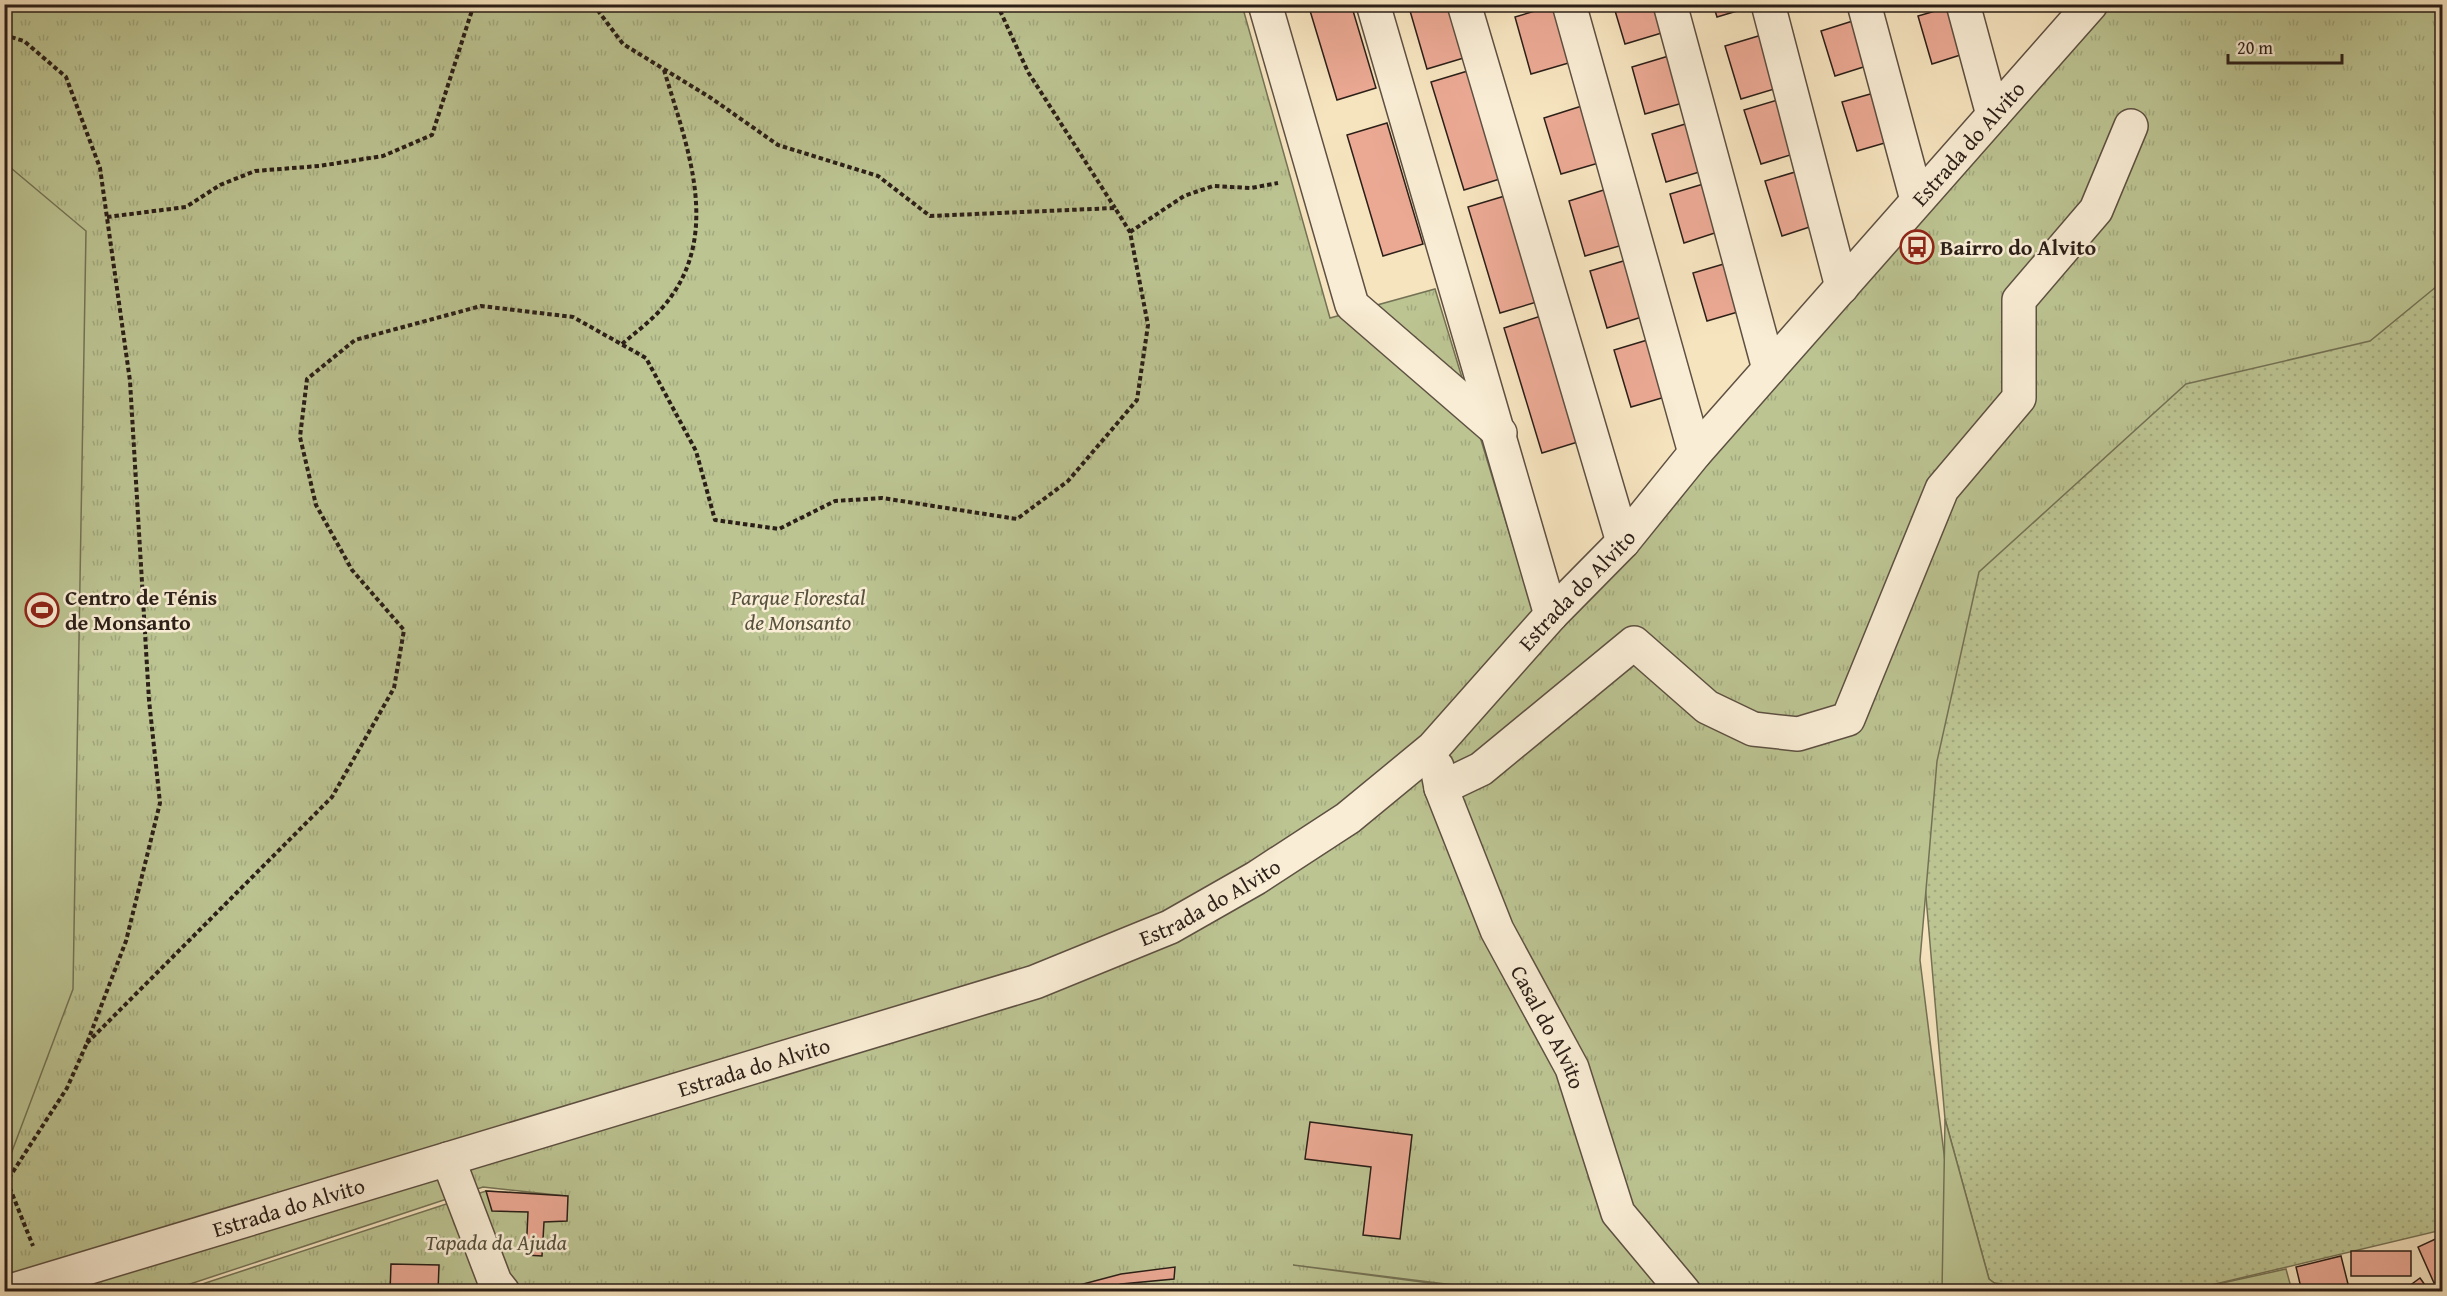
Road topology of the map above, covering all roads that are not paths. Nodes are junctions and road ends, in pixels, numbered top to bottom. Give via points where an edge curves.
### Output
1 (1265, 4) edge
2 (1373, 4) edge
3 (1464, 4) edge
4 (1569, 4) edge
5 (1670, 4) edge
6 (1768, 4) edge
7 (1864, 4) edge
8 (1963, 4) edge
9 (2084, 8) edge
10 (1993, 115) junction
11 (2131, 126) dead end
12 (1917, 200) junction
13 (1842, 288) junction
14 (1768, 369) junction
15 (1500, 433) junction
16 (1695, 453) junction
17 (1623, 542) junction
18 (1551, 615) junction
19 (1433, 748) junction
20 (1441, 788) junction
21 (448, 1159) junction
22 (495, 1288) edge
23 (7, 1292) edge
24 (1684, 1292) edge

1 - 15 street via 1352,306
2 - 15 street
3 - 17 street
4 - 16 street
5 - 14 street
6 - 13 street
7 - 12 street
8 - 10 street
9 - 10 street, Estrada do Alvito
10 - 12 street, Estrada do Alvito
11 - 20 street via 2096,210 2019,300 2019,398 1942,489 1848,719 1798,734 1753,729 1707,707 1634,643 1481,769
12 - 13 street, Estrada do Alvito
13 - 14 street, Estrada do Alvito
14 - 16 street, Estrada do Alvito
15 - 18 street
16 - 17 street, Estrada do Alvito
17 - 18 street, Estrada do Alvito
18 - 19 street, Estrada do Alvito
19 - 20 street, Casal do Alvito
19 - 21 street, Estrada do Alvito via 1348,818 1256,878 1160,931 1035,982
20 - 24 street, Casal do Alvito via 1497,930 1572,1068 1617,1213
21 - 22 street
21 - 23 street, Estrada do Alvito

